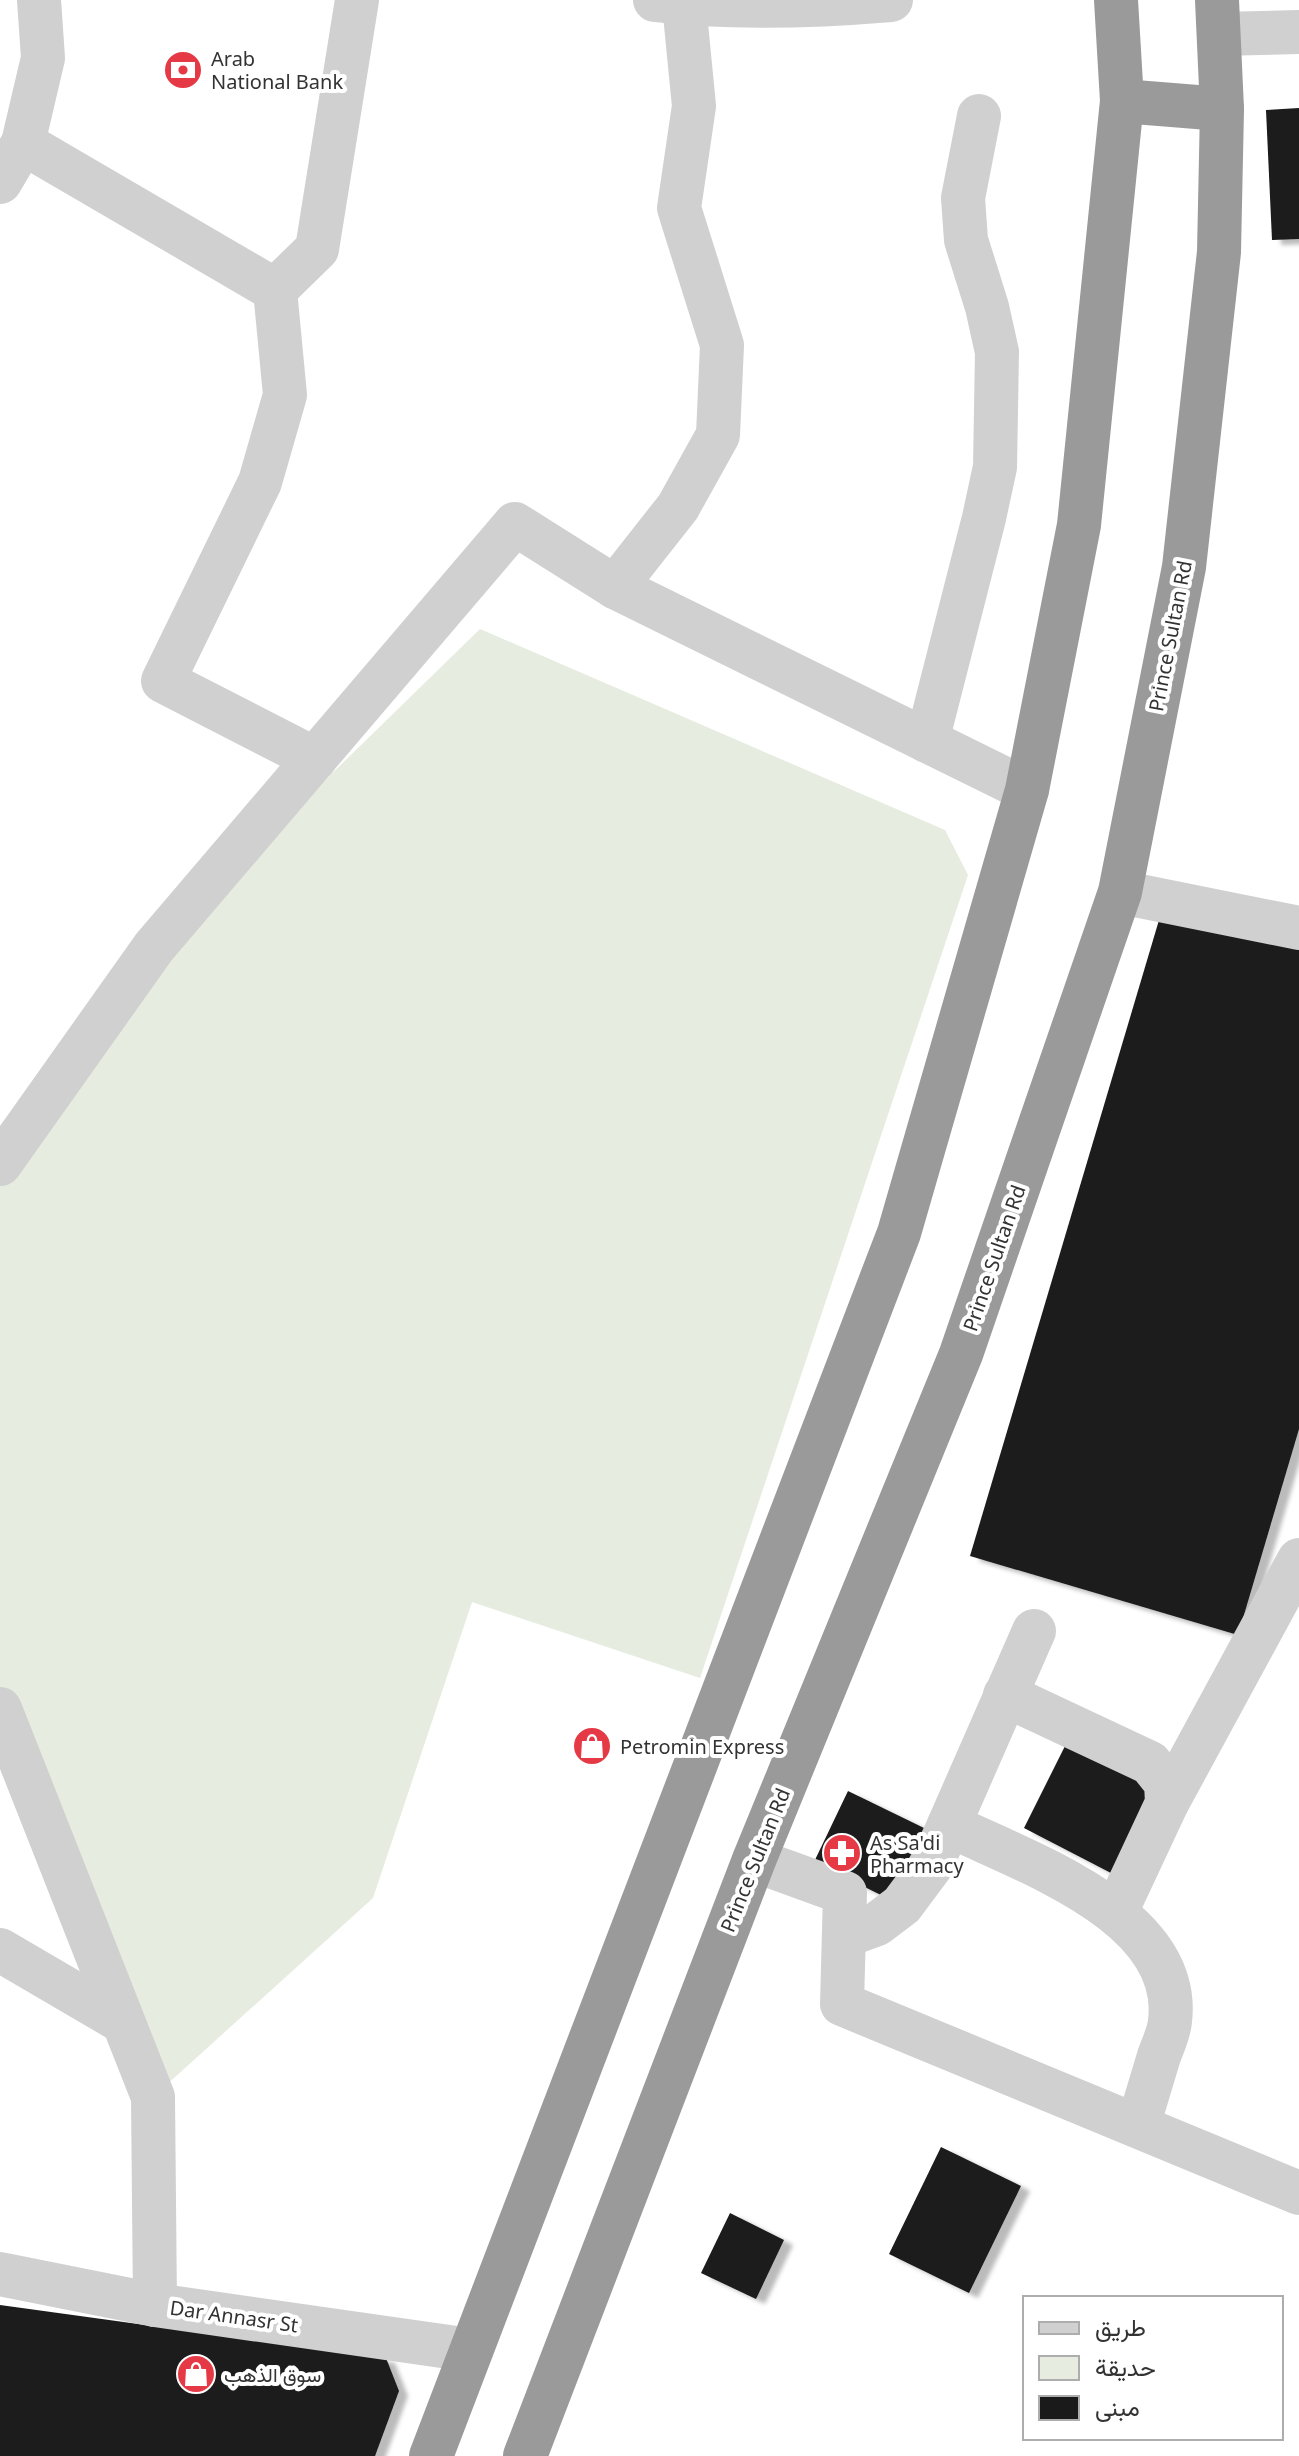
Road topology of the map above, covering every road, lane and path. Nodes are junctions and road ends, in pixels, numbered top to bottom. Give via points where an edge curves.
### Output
1 (39, 0) edge
2 (357, 0) edge
3 (891, 0) edge
4 (1116, 0) edge
5 (669, 2) edge
6 (1218, 17) edge
7 (1299, 32) edge
8 (1122, 101) junction
9 (1222, 109) junction
10 (979, 116) dead end
11 (23, 143) junction
12 (0, 182) edge
13 (275, 290) junction
14 (615, 587) junction
15 (927, 741) junction
16 (315, 759) junction
17 (1027, 790) junction
18 (1120, 892) junction
19 (1299, 928) edge
20 (0, 1164) edge
21 (1299, 1560) edge
22 (1034, 1631) dead end
23 (1005, 1695) junction
24 (0, 1709) edge
25 (1167, 1803) junction
26 (949, 1825) junction
27 (754, 1860) junction
28 (1116, 1912) junction
29 (844, 1936) junction
30 (0, 1950) edge
31 (123, 2022) junction
32 (1138, 2126) junction
33 (1299, 2193) edge
34 (0, 2274) edge
35 (155, 2305) junction
36 (470, 2350) junction
37 (431, 2456) edge
38 (525, 2456) edge

1 - 11 street via 43,58
2 - 13 street via 317,249
3 - 5 street
4 - 8 highway
5 - 14 street via 694,106 679,208 722,345 718,435 678,507
6 - 7 street
6 - 9 highway, Prince Sultan Rd
8 - 9 highway
8 - 17 highway via 1079,525
9 - 18 highway, Prince Sultan Rd via 1219,252 1184,567
10 - 15 street via 963,198 966,240 997,352 995,467
11 - 12 street
11 - 13 street
13 - 16 street via 285,395 265,468 163,681
14 - 15 street
14 - 16 street via 515,524
15 - 17 street
16 - 20 street via 154,947
17 - 36 highway via 899,1233
18 - 19 street
18 - 27 highway, Prince Sultan Rd via 961,1354
21 - 25 street
22 - 23 street
23 - 25 street via 1150,1763 1166,1783
23 - 26 street
24 - 31 street
25 - 28 street
26 - 28 street
26 - 29 street via 931,1866 902,1905 877,1924
27 - 29 street via 845,1893
27 - 38 highway, Prince Sultan Rd
28 - 32 street via 1142,1938 1170,1986 1170,2023
29 - 32 street via 842,2004
30 - 31 street
31 - 35 street via 153,2097
32 - 33 street
34 - 35 street, Dar Annasr St
35 - 36 street, Dar Annasr St
36 - 37 highway

